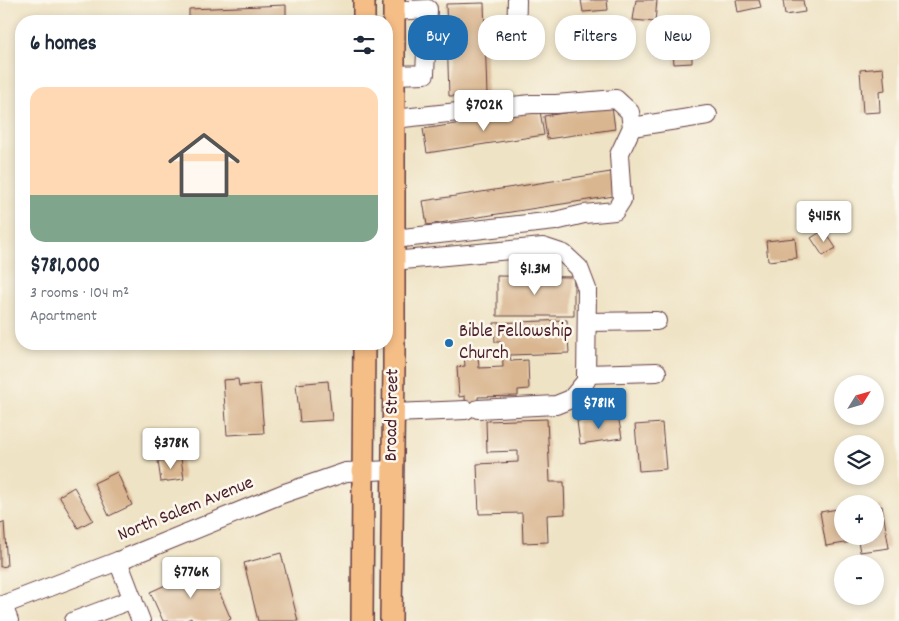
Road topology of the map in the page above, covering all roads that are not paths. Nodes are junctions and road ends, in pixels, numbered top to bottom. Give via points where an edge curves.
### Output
1 (364, 0) edge
2 (517, 0) edge
3 (394, 5) edge
4 (432, 5) edge
5 (364, 15) edge
6 (517, 15) edge
7 (394, 75) junction
8 (708, 115) dead end
9 (394, 119) junction
10 (632, 127) junction
11 (394, 239) junction
12 (394, 261) junction
13 (657, 321) dead end
14 (587, 322) junction
15 (364, 350) edge
16 (656, 372) dead end
17 (586, 374) junction
18 (394, 413) junction
19 (392, 470) junction
20 (364, 471) junction
21 (118, 561) junction
22 (133, 599) junction
23 (4, 610) edge
24 (74, 621) edge
25 (142, 621) edge
26 (362, 621) edge
27 (391, 621) edge

1 - 5 main road
2 - 6 street
3 - 4 street
3 - 7 main road, Broad Street
4 - 7 street via 425,74
7 - 9 main road, Broad Street
8 - 10 street
9 - 10 street via 531,104 616,99 630,112
9 - 11 main road, Broad Street
10 - 11 street via 619,155 622,200 615,211
11 - 12 main road, Broad Street
12 - 14 street via 543,247 564,254 579,268 587,288
12 - 18 main road, Broad Street
13 - 14 street
14 - 17 street
15 - 20 main road, Broad Street
16 - 17 street
17 - 18 street via 586,381 571,399 556,405
18 - 19 main road, Broad Street
19 - 20 street, North Salem Avenue
19 - 27 main road, Broad Street
20 - 21 street, North Salem Avenue via 346,472 282,494
20 - 26 main road, Broad Street
21 - 22 street
21 - 23 street, North Salem Avenue
22 - 24 street
22 - 25 street

